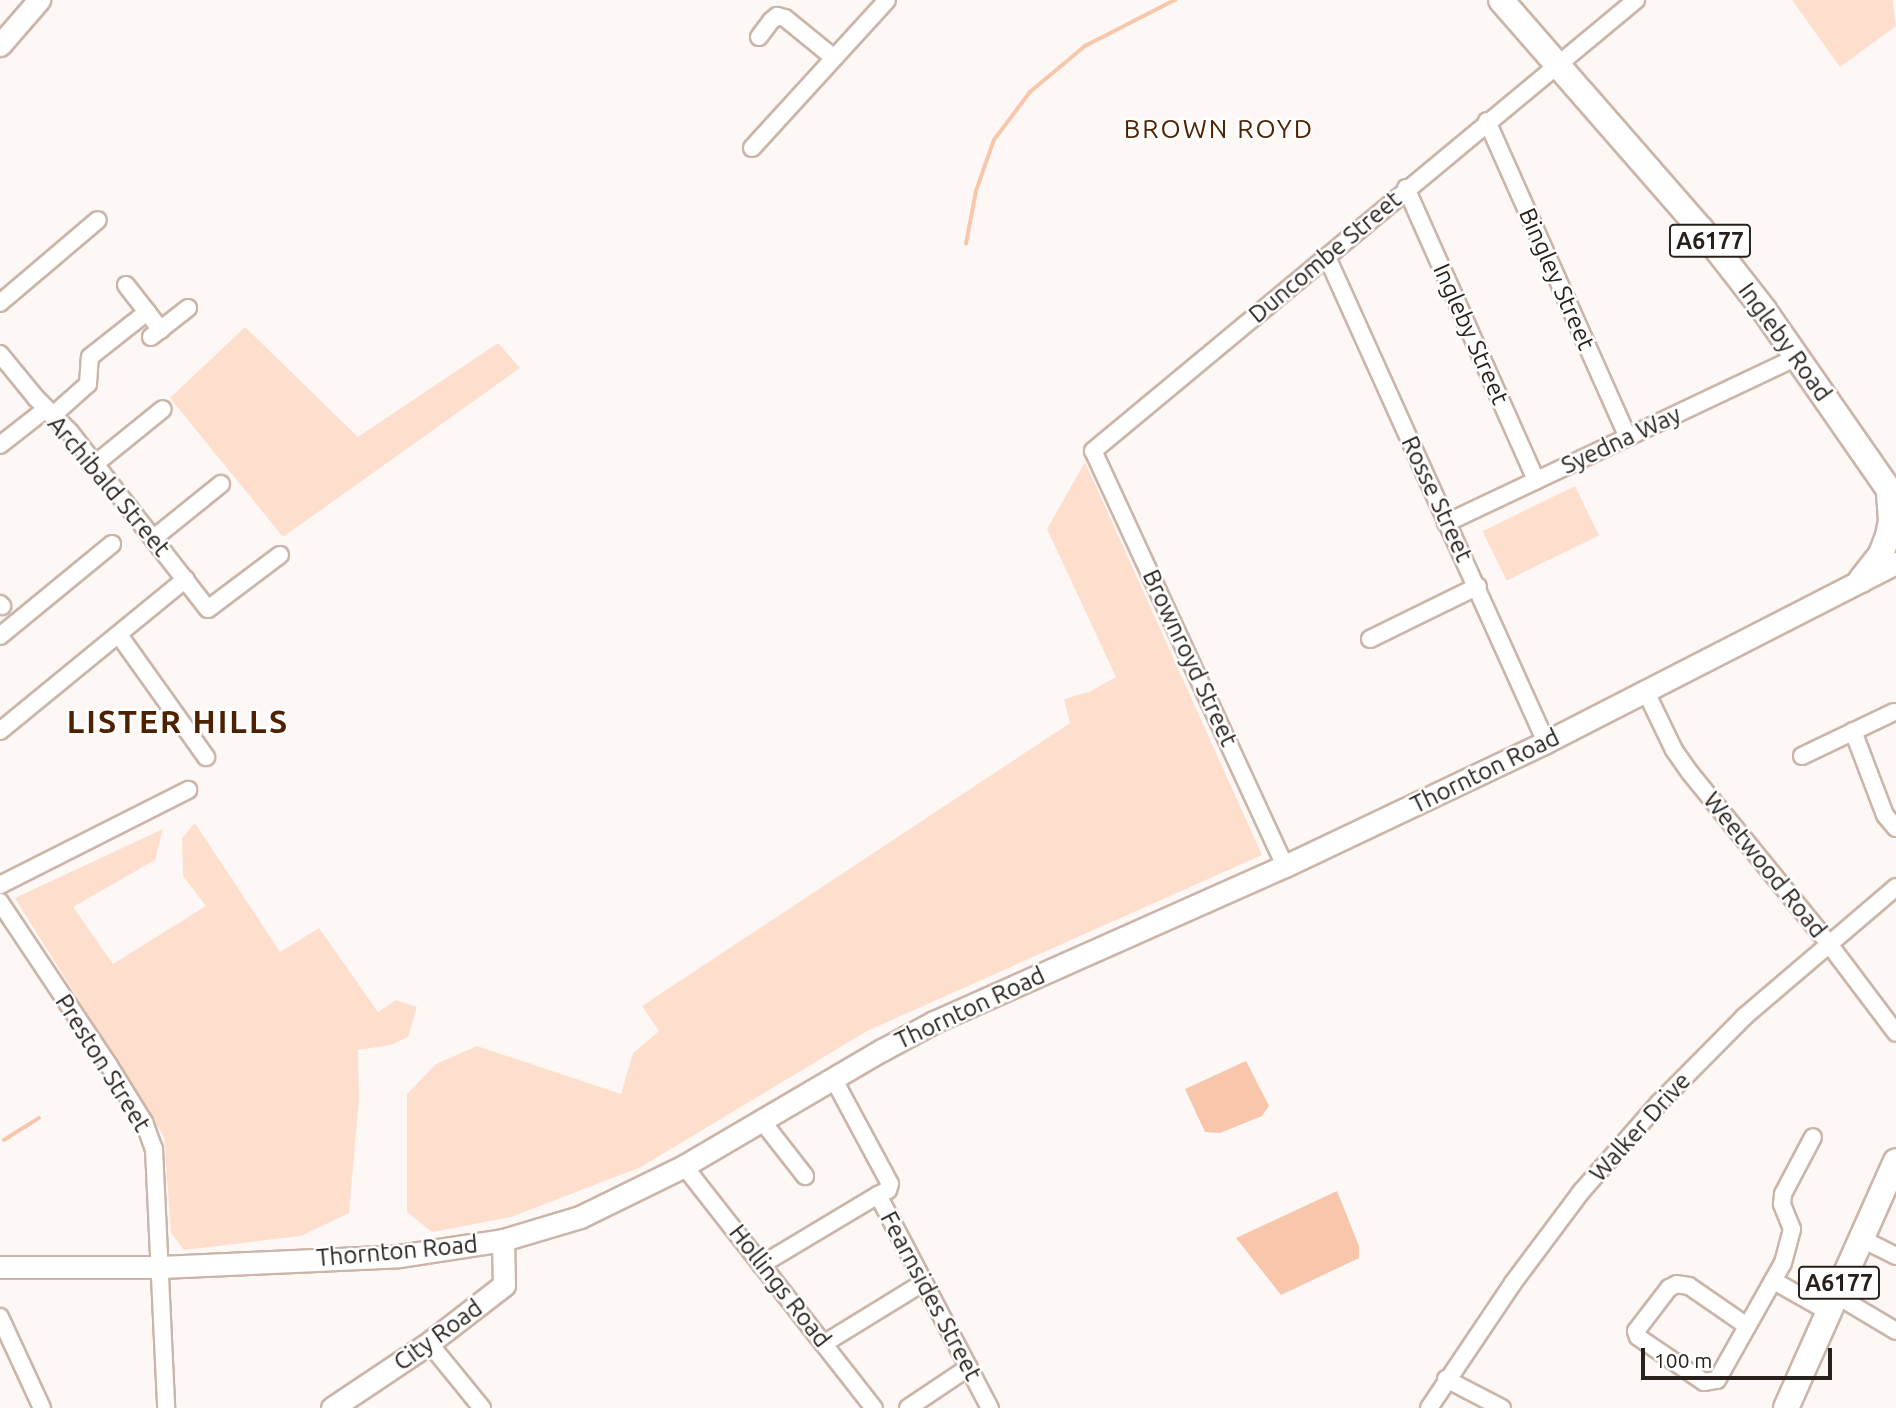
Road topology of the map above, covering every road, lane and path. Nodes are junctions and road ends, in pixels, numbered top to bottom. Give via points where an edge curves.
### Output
1 (39, 0) edge
2 (887, 0) edge
3 (1502, 0) edge
4 (1636, 0) edge
5 (760, 37) dead end
6 (0, 46) edge
7 (834, 58) junction
8 (1559, 65) junction
9 (1487, 121) junction
10 (752, 148) dead end
11 (1406, 188) junction
12 (98, 220) dead end
13 (1327, 257) junction
14 (127, 285) dead end
15 (0, 303) edge
16 (188, 308) dead end
17 (147, 312) junction
18 (0, 354) edge
19 (1797, 357) junction
20 (163, 409) dead end
21 (49, 413) junction
22 (1628, 437) junction
23 (0, 446) edge
24 (1093, 451) joint
25 (95, 464) junction
26 (1536, 480) junction
27 (221, 484) dead end
28 (1893, 494) edge
29 (1446, 523) junction
30 (154, 538) junction
31 (112, 544) dead end
32 (280, 555) dead end
33 (1896, 563) edge
34 (186, 579) junction
35 (1861, 580) junction
36 (1478, 586) junction
37 (6, 612) edge
38 (119, 635) junction
39 (0, 636) edge
40 (1370, 639) dead end
41 (1645, 690) junction
42 (1894, 712) dead end
43 (0, 731) edge
44 (1853, 731) junction
45 (1546, 742) junction
46 (1802, 756) dead end
47 (206, 757) dead end
48 (188, 790) dead end
49 (1896, 828) edge
50 (1285, 866) junction
51 (0, 885) edge
52 (1896, 887) edge
53 (0, 902) edge
54 (1829, 944) junction
55 (1896, 1033) edge
56 (832, 1079) junction
57 (762, 1121) junction
58 (1813, 1137) dead end
59 (1896, 1161) edge
60 (684, 1166) junction
61 (804, 1176) dead end
62 (878, 1195) junction
63 (1860, 1238) junction
64 (503, 1240) junction
65 (1896, 1256) edge
66 (761, 1265) junction
67 (0, 1267) edge
68 (161, 1267) junction
69 (924, 1282) junction
70 (1774, 1282) junction
71 (1830, 1302) junction
72 (0, 1317) edge
73 (1747, 1326) junction
74 (1896, 1331) edge
75 (429, 1343) junction
76 (825, 1343) junction
77 (969, 1367) junction
78 (1446, 1379) junction
79 (42, 1408) edge
80 (166, 1408) edge
81 (332, 1408) edge
82 (482, 1408) edge
83 (873, 1408) edge
84 (908, 1408) edge
85 (990, 1408) edge
86 (1429, 1408) edge
87 (1502, 1408) edge
88 (1786, 1408) edge

1 - 6 main road
2 - 7 street
3 - 8 main road, Ingleby Road / A6177
4 - 8 street, Duncombe Street
5 - 7 street via 777,16 785,18
7 - 10 street
8 - 9 street, Duncombe Street
8 - 19 main road, Ingleby Road / A6177 via 1701,229
9 - 11 street, Duncombe Street
9 - 22 street, Bingley Street
11 - 13 street, Duncombe Street
11 - 26 street, Ingleby Street
12 - 15 street
13 - 24 street, Duncombe Street
13 - 29 street, Rosse Street
14 - 17 street
16 - 17 street via 156,333
17 - 21 street via 90,357 88,384
18 - 21 street, Archibald Street
19 - 22 street, Syedna Way
19 - 28 main road, Ingleby Road / A6177
20 - 25 street
21 - 23 street
21 - 25 street, Archibald Street
22 - 26 street, Syedna Way
24 - 50 street, Brownroyd Street
25 - 30 street, Archibald Street
26 - 29 street, Syedna Way
27 - 30 street
28 - 35 main road via 1888,536
29 - 36 street, Rosse Street
30 - 34 street, Archibald Street
31 - 37 street
32 - 34 street, Archibald Street via 208,609
33 - 35 main road, Thornton Road
34 - 38 street
35 - 41 main road, Thornton Road
36 - 40 street
36 - 45 street, Rosse Street
37 - 39 street
38 - 43 street
38 - 47 street
41 - 45 main road, Thornton Road
41 - 54 street, Weetwood Road via 1691,774
42 - 44 street
44 - 46 street
44 - 49 street via 1885,816
45 - 50 main road, Thornton Road
48 - 51 street
50 - 56 main road, Thornton Road via 934,1022
52 - 54 street, Walker Drive
53 - 68 street, Preston Street via 144,1122 154,1149
54 - 55 street, Weetwood Road
54 - 78 street, Walker Drive via 1744,1017 1659,1103 1581,1192
56 - 57 main road, Thornton Road
56 - 62 street, Fearnsides Street via 890,1184
57 - 60 main road, Thornton Road
57 - 61 street
58 - 70 street via 1783,1194 1782,1204 1792,1228
59 - 63 main road, A6177
60 - 64 main road, Thornton Road via 580,1217
60 - 66 street, Hollings Road
62 - 66 street
62 - 69 street, Fearnsides Street
63 - 65 street
63 - 71 main road, A6177
64 - 68 main road, Thornton Road via 399,1256
64 - 75 main road, City Road via 504,1285
66 - 76 street, Hollings Road
67 - 68 main road, Thornton Road
68 - 80 street, Preston Street
69 - 76 street
69 - 77 street, Fearnsides Street
70 - 71 street
70 - 73 street
71 - 74 street
71 - 88 main road, A6177
72 - 79 street
73 - 73 street via 1717,1380 1704,1382 1638,1337 1636,1331 1669,1287 1677,1284 1689,1286
75 - 81 main road, City Road
75 - 82 street
76 - 83 street, Hollings Road
77 - 84 street
77 - 85 street, Fearnsides Street
78 - 86 street, Walker Drive
78 - 87 street

